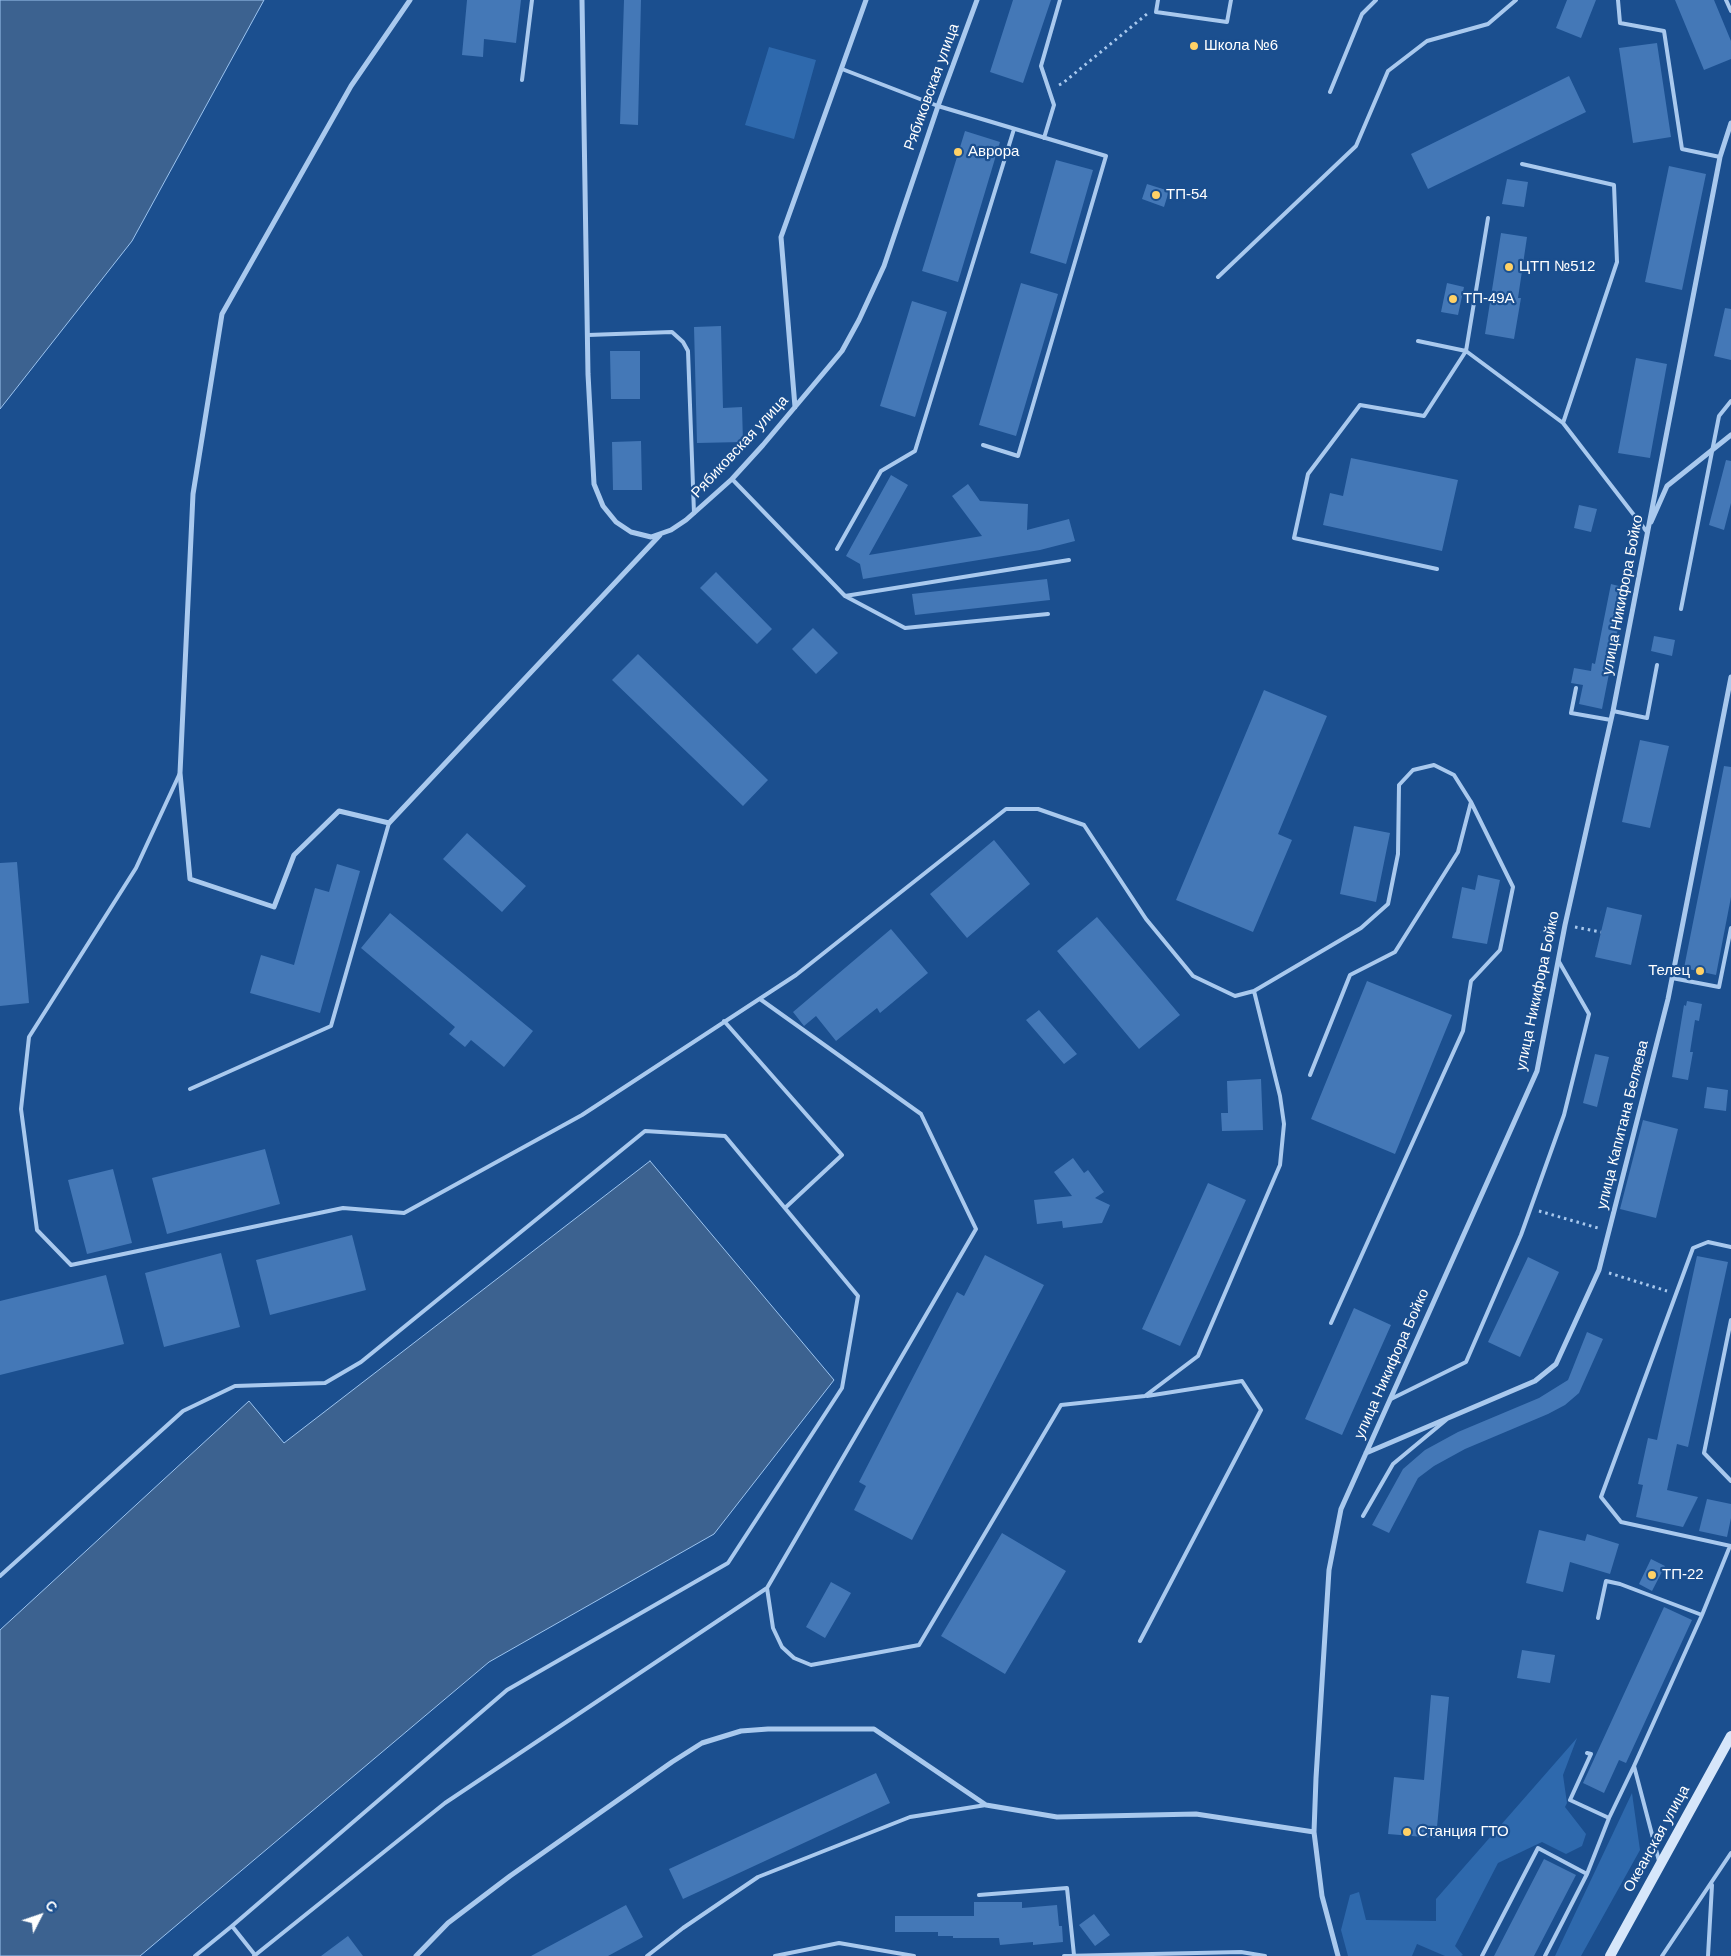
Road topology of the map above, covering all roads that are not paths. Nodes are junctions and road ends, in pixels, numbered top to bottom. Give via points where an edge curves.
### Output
1 (410, 0) edge
2 (532, 0) edge
3 (582, 0) edge
4 (858, 0) edge
5 (977, 0) edge
6 (1060, 0) edge
7 (1158, 0) edge
8 (1231, 0) edge
9 (1376, 0) edge
10 (1516, 0) edge
11 (1618, 0) edge
12 (1726, 0) edge
13 (866, 1) edge
14 (1731, 11) edge
15 (842, 70) junction
16 (522, 80) dead end
17 (1330, 92) dead end
18 (938, 106) junction
19 (1731, 123) edge
20 (1014, 129) junction
21 (1044, 138) junction
22 (1720, 157) junction
23 (1522, 164) dead end
24 (1488, 218) dead end
25 (1218, 277) dead end
26 (588, 335) junction
27 (1418, 341) dead end
28 (1466, 351) junction
29 (1731, 401) edge
30 (796, 407) junction
31 (1563, 423) junction
32 (1731, 435) edge
33 (983, 445) dead end
34 (1712, 452) junction
35 (732, 479) junction
36 (694, 513) junction
37 (1647, 532) junction
38 (660, 535) junction
39 (837, 549) dead end
40 (1069, 560) dead end
41 (1437, 569) dead end
42 (845, 596) junction
43 (1681, 610) dead end
44 (1048, 614) dead end
45 (1657, 665) dead end
46 (1731, 677) edge
47 (1576, 688) dead end
48 (1614, 711) junction
49 (1612, 720) junction
50 (180, 773) junction
51 (1472, 802) junction
52 (389, 823) junction
53 (1731, 928) edge
54 (1558, 960) junction
55 (1672, 978) junction
56 (1254, 991) junction
57 (760, 998) junction
58 (724, 1022) junction
59 (1310, 1075) dead end
60 (190, 1089) dead end
61 (785, 1208) junction
62 (1731, 1247) edge
63 (1731, 1320) edge
64 (1331, 1323) dead end
65 (1145, 1396) junction
66 (1391, 1398) junction
67 (1450, 1417) junction
68 (1366, 1453) junction
69 (1731, 1481) edge
70 (1363, 1516) dead end
71 (1730, 1546) edge
72 (0, 1576) edge
73 (767, 1588) junction
74 (1702, 1615) junction
75 (1598, 1618) dead end
76 (1140, 1642) dead end
77 (1731, 1736) edge
78 (1588, 1753) dead end
79 (1634, 1766) junction
80 (986, 1805) junction
81 (1608, 1818) junction
82 (1314, 1832) junction
83 (1731, 1853) edge
84 (1660, 1865) junction
85 (1587, 1874) junction
86 (1712, 1882) junction
87 (979, 1895) dead end
88 (232, 1926) junction
89 (1241, 1954) edge
90 (1074, 1955) edge
91 (196, 1956) edge
92 (254, 1956) edge
93 (416, 1956) edge
94 (647, 1956) edge
95 (775, 1956) edge
96 (914, 1956) edge
97 (1064, 1956) edge
98 (1265, 1956) edge
99 (1338, 1956) edge
100 (1482, 1956) edge
101 (1545, 1956) edge
102 (1610, 1956) edge
103 (1662, 1956) edge
104 (1708, 1956) edge

1 - 50 street via 351,86 222,314 193,494
2 - 16 lane
3 - 26 street
4 - 13 street
5 - 18 street, Рябиковская улица
6 - 21 lane via 1041,66 1054,104
7 - 8 lane via 1156,12 1227,22
9 - 17 lane via 1362,14
10 - 25 lane via 1488,24 1427,41 1388,71 1356,146
11 - 22 lane via 1620,23 1664,31 1682,149
12 - 14 lane
13 - 15 street
15 - 18 lane
15 - 30 street via 781,237
18 - 20 lane
18 - 30 street, Рябиковская улица via 884,266 859,320 842,351
19 - 22 street, улица Никифора Бойко
20 - 21 lane
20 - 39 lane via 916,451 881,471
21 - 33 lane via 1106,156 1018,456
22 - 37 street, улица Никифора Бойко
23 - 31 lane via 1614,186 1618,262
24 - 28 lane
26 - 36 lane via 672,332 686,347
26 - 38 street via 594,484 603,506 616,522 641,536 651,538
27 - 28 lane
28 - 31 lane
28 - 41 lane via 1424,416 1360,405 1308,474 1294,538
29 - 34 lane via 1719,416
30 - 35 street, Рябиковская улица
31 - 37 lane
32 - 34 street
34 - 37 street via 1667,486
34 - 43 lane
35 - 36 street, Рябиковская улица
35 - 42 lane
36 - 38 street, Рябиковская улица
37 - 48 street, улица Никифора Бойко
38 - 52 street, Рябиковская улица
40 - 42 lane
42 - 44 lane via 905,628
45 - 48 lane via 1646,718
46 - 55 street, улица Капитана Беляева
47 - 49 lane via 1571,713
48 - 49 street, улица Никифора Бойко
49 - 54 street, улица Никифора Бойко
50 - 52 street via 190,879 274,906 294,855 339,811
50 - 58 lane via 136,868 29,1037 21,1109 37,1230 71,1265 343,1208 404,1213 582,1115
51 - 56 lane via 1454,775 1434,765 1413,770 1399,785 1398,854 1388,904 1361,928
51 - 59 lane via 1458,852 1395,952 1350,975
51 - 64 lane via 1513,887 1500,950 1471,981 1463,1032
52 - 60 lane via 331,1026
53 - 55 lane via 1720,987
54 - 66 street, улица Никифора Бойко via 1537,1071
54 - 66 lane via 1588,1014 1564,1115 1521,1235 1466,1362
55 - 67 street, улица Капитана Беляева via 1599,1270 1556,1364 1535,1381
56 - 57 lane via 1236,996 1193,976 1146,919 1084,825 1038,809 1006,809 796,975
56 - 65 lane via 1283,1114 1280,1165 1198,1356
57 - 58 lane
57 - 73 lane via 921,1114 976,1229
58 - 61 lane via 842,1155
61 - 72 lane via 725,1136 645,1131 361,1362 325,1382 235,1386 183,1411
61 - 88 lane via 858,1296 842,1388 728,1563 507,1690
62 - 71 lane via 1708,1242 1693,1248 1601,1498 1621,1522
63 - 69 lane via 1704,1453
65 - 73 lane via 1061,1405 919,1645 810,1665 794,1658 782,1647 773,1628
65 - 76 lane via 1242,1381 1261,1410
66 - 68 street, улица Никифора Бойко
67 - 68 street, улица Капитана Беляева
67 - 70 lane via 1393,1464
68 - 82 street, улица Никифора Бойко via 1341,1509 1329,1570
71 - 74 lane
73 - 92 lane via 445,1803
74 - 75 lane via 1606,1581
74 - 79 lane
77 - 84 main road, Океанская улица
78 - 81 lane via 1591,1754 1570,1800
79 - 81 lane
79 - 84 lane
80 - 82 street via 1057,1817 1196,1814
80 - 93 street via 874,1728 742,1730 702,1743 672,1762 502,1882 448,1924
80 - 94 lane via 910,1817 758,1877
81 - 85 lane
82 - 99 street, улица Никифора Бойко via 1322,1896
83 - 86 lane
84 - 102 main road, Океанская улица
85 - 100 lane via 1538,1848
85 - 101 lane
86 - 103 lane
86 - 104 lane
87 - 90 lane via 1067,1888
88 - 91 lane
88 - 92 lane
89 - 90 lane
89 - 98 lane
90 - 97 lane
95 - 96 lane via 839,1943

